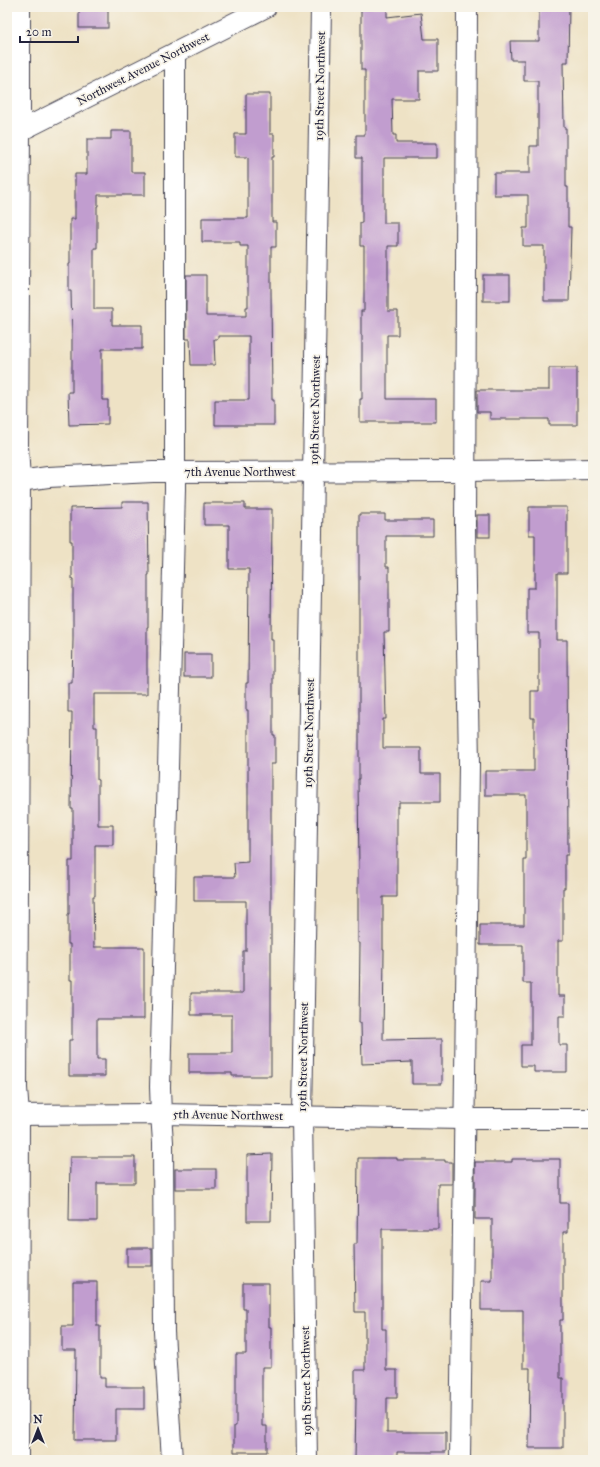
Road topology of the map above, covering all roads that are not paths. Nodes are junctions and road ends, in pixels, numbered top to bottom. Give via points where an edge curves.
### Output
1 (20, 7) edge
2 (266, 7) edge
3 (321, 7) edge
4 (467, 7) edge
5 (175, 53) junction
6 (20, 131) junction
7 (593, 469) edge
8 (314, 471) junction
9 (465, 471) junction
10 (175, 472) junction
11 (13, 483) edge
12 (161, 1114) junction
13 (13, 1115) edge
14 (302, 1116) junction
15 (464, 1119) junction
16 (593, 1119) edge
17 (18, 1460) edge
18 (172, 1460) edge
19 (307, 1460) edge
20 (460, 1460) edge

1 - 6 street
2 - 5 street, Northwest Avenue Northwest
3 - 8 street, 19th Street Northwest
4 - 9 street
5 - 6 street, Northwest Avenue Northwest
5 - 10 street
6 - 11 street via 18,438
7 - 9 street, 7th Avenue Northwest
8 - 9 street, 7th Avenue Northwest
8 - 10 street, 7th Avenue Northwest
8 - 14 street, 19th Street Northwest
9 - 15 street via 469,764
10 - 11 street, 7th Avenue Northwest via 48,477
10 - 12 street
11 - 13 street via 16,1088
12 - 13 street, 5th Avenue Northwest
12 - 14 street, 5th Avenue Northwest
12 - 18 street via 164,1332
13 - 17 street
14 - 15 street, 5th Avenue Northwest
14 - 19 street, 19th Street Northwest
15 - 16 street, 5th Avenue Northwest
15 - 20 street

